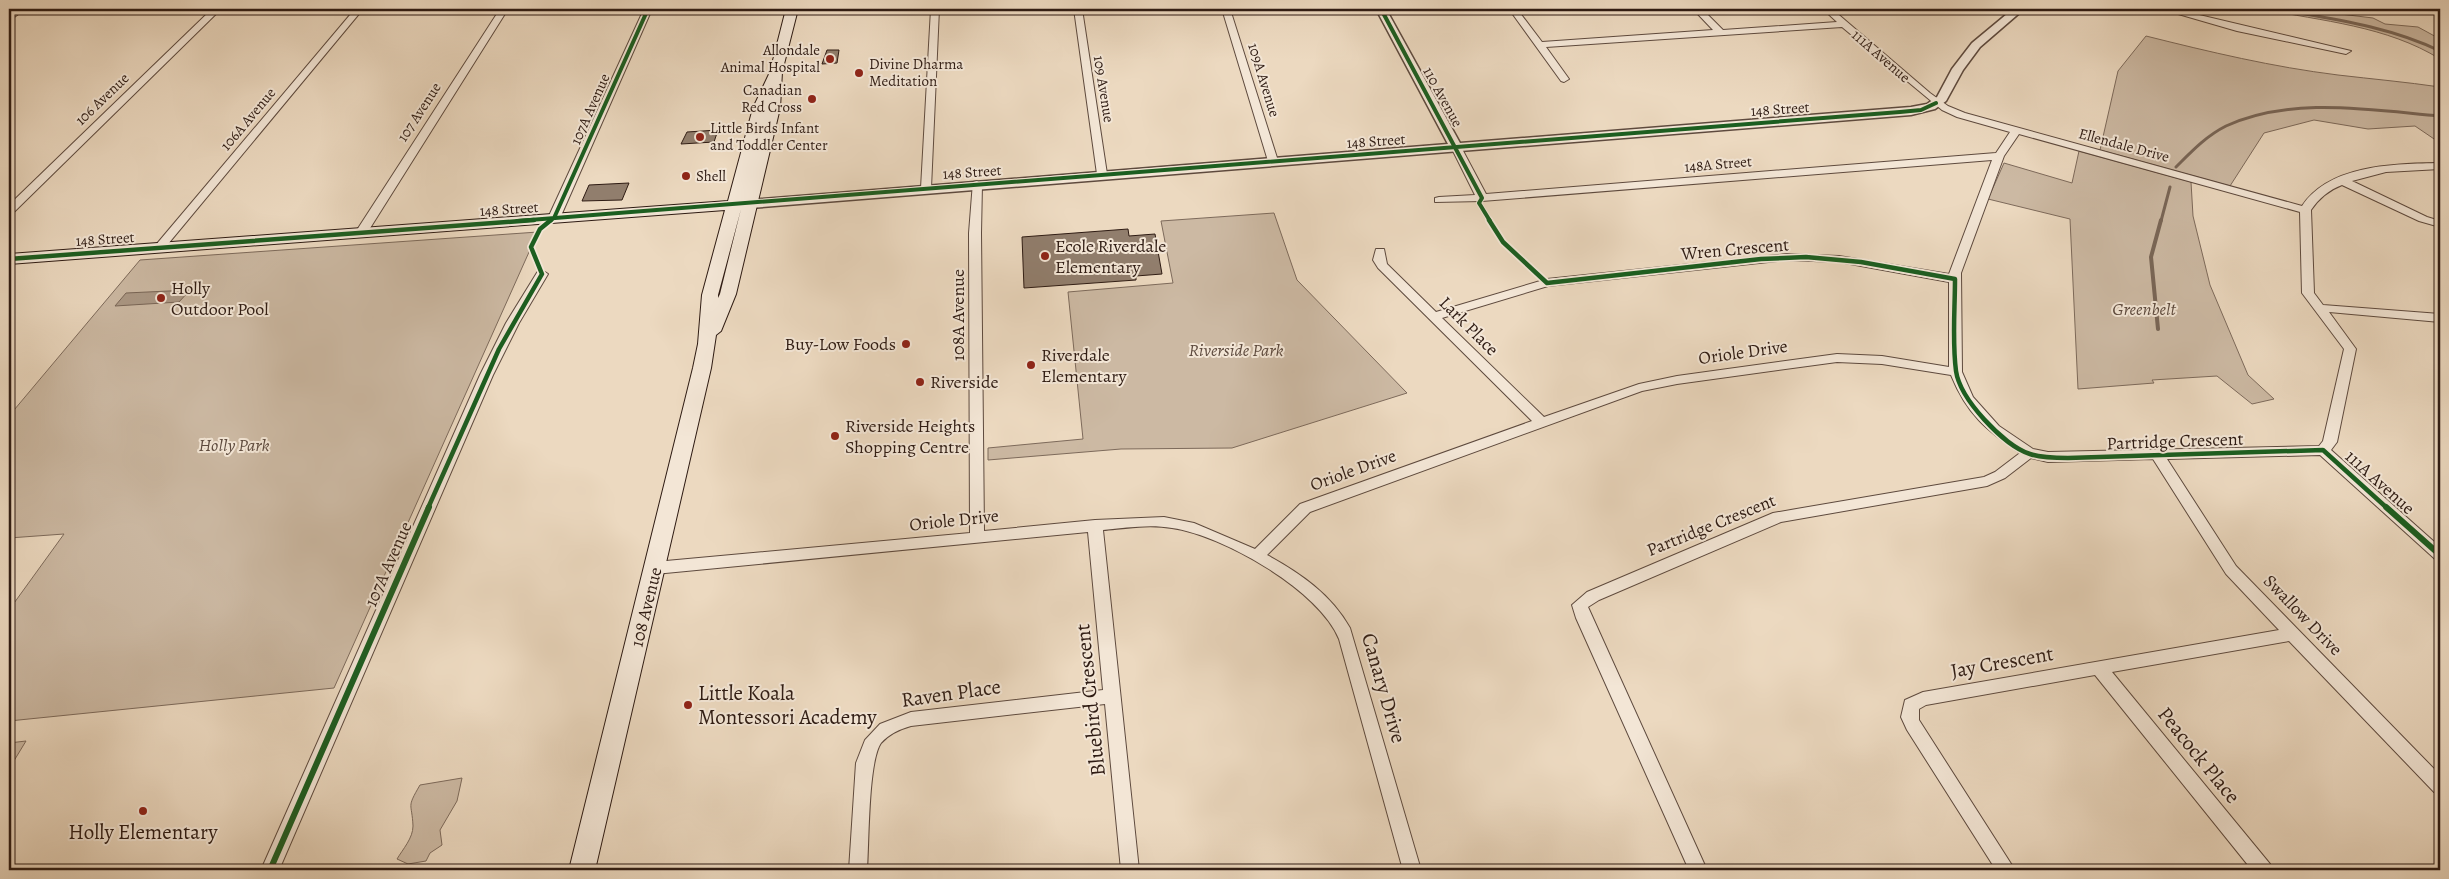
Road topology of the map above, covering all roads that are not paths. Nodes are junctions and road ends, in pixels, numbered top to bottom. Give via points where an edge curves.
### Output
1 (21, 9) edge
2 (217, 9) edge
3 (359, 9) edge
4 (504, 9) edge
5 (648, 9) edge
6 (792, 9) edge
7 (935, 9) edge
8 (1078, 9) edge
9 (1226, 9) edge
10 (1381, 9) edge
11 (1513, 9) edge
12 (1697, 9) edge
13 (1827, 9) edge
14 (2019, 9) edge
15 (2165, 9) edge
16 (9, 18) edge
17 (1844, 24) junction
18 (1720, 32) junction
19 (1540, 45) junction
20 (2346, 51) dead end
21 (776, 72) junction
22 (1564, 79) dead end
23 (1936, 103) junction
24 (2016, 131) junction
25 (1456, 147) junction
26 (1998, 156) junction
27 (1273, 161) junction
28 (2440, 166) edge
29 (1102, 174) junction
30 (2343, 180) junction
31 (977, 184) junction
32 (926, 188) junction
33 (1482, 198) junction
34 (1439, 200) dead end
35 (750, 204) junction
36 (733, 205) junction
37 (2305, 210) junction
38 (9, 211) edge
39 (554, 218) junction
40 (2440, 224) edge
41 (361, 233) junction
42 (159, 248) junction
43 (1380, 251) dead end
44 (9, 259) edge
45 (542, 274) dead end
46 (1955, 279) junction
47 (2319, 308) junction
48 (1434, 316) junction
49 (2440, 318) edge
50 (707, 344) junction
51 (1956, 372) junction
52 (1541, 422) junction
53 (2323, 450) junction
54 (2029, 454) junction
55 (2158, 455) junction
56 (1095, 525) junction
57 (977, 536) junction
58 (2440, 555) edge
59 (1256, 557) junction
60 (655, 568) junction
61 (2293, 634) junction
62 (2099, 668) junction
63 (1112, 696) junction
64 (2440, 787) edge
65 (270, 870) edge
66 (582, 870) edge
67 (858, 870) edge
68 (1130, 870) edge
69 (1412, 870) edge
70 (1698, 870) edge
71 (2006, 870) edge
72 (2264, 870) edge

1 - 16 street
2 - 38 street, 106 Avenue
3 - 42 street, 106A Avenue
4 - 41 street, 107 Avenue
5 - 39 street, 107A Avenue
6 - 21 main road, 108 Avenue
7 - 32 street
8 - 29 street, 109 Avenue
9 - 27 street, 109A Avenue
10 - 25 street, 110 Avenue
11 - 19 street
12 - 18 street
13 - 17 street, 111A Avenue
14 - 23 street via 1976,46 1961,64 1942,99
15 - 20 street
17 - 18 street
17 - 23 street, 111A Avenue
18 - 19 street
19 - 22 street
21 - 35 main road, 108 Avenue via 773,108
21 - 36 main road, 108 Avenue via 760,108
23 - 24 street, Ellendale Drive via 1961,115
23 - 25 street, 148 Street via 1921,110 1900,112
24 - 26 street
24 - 37 street, Ellendale Drive
25 - 27 street, 148 Street
25 - 33 street, 110 Avenue
26 - 33 street, 148A Street
26 - 46 street
27 - 29 street, 148 Street
28 - 30 street via 2386,169
29 - 31 street, 148 Street
30 - 37 street via 2313,198
30 - 40 street
31 - 32 street, 148 Street
31 - 57 street, 108A Avenue
32 - 35 street, 148 Street
33 - 34 street, 148A Street
35 - 36 main road, 148 Street
35 - 50 main road, 108 Avenue via 728,294
36 - 39 main road, 148 Street
36 - 50 main road, 108 Avenue via 710,295
37 - 47 street via 2308,293
39 - 41 main road, 148 Street
41 - 42 main road, 148 Street
42 - 44 main road, 148 Street
43 - 48 street, Lark Place via 1382,266
45 - 65 street, 107A Avenue via 505,336
46 - 48 street, Wren Crescent via 1839,258 1787,257 1547,283
46 - 51 street
47 - 49 street
47 - 53 street via 2350,349 2330,442
48 - 52 street, Lark Place
50 - 60 main road, 108 Avenue
51 - 52 street, Oriole Drive via 1880,358 1837,358 1660,382
51 - 54 street via 1967,398 1980,415
52 - 59 street, Oriole Drive via 1305,508
53 - 55 street, Partridge Crescent
53 - 58 street, 111A Avenue
54 - 55 street, Partridge Crescent via 2073,458
54 - 70 street, Partridge Crescent via 1987,481 1778,517 1593,596 1580,605
55 - 61 street, Swallow Drive via 2224,561
56 - 57 street, Oriole Drive
56 - 59 street, Oriole Drive via 1174,523 1203,532
56 - 63 street, Bluebird Crescent
57 - 60 street, Oriole Drive
59 - 69 street, Canary Drive via 1310,590 1328,606 1342,626
60 - 66 main road, 108 Avenue
61 - 62 street, Jay Crescent
61 - 64 street, Swallow Drive
62 - 71 street, Jay Crescent via 1923,699 1911,705 1909,717 1913,725
62 - 72 street, Peacock Place
63 - 67 street, Raven Place via 911,719 891,725 876,736 865,763
63 - 68 street, Bluebird Crescent

